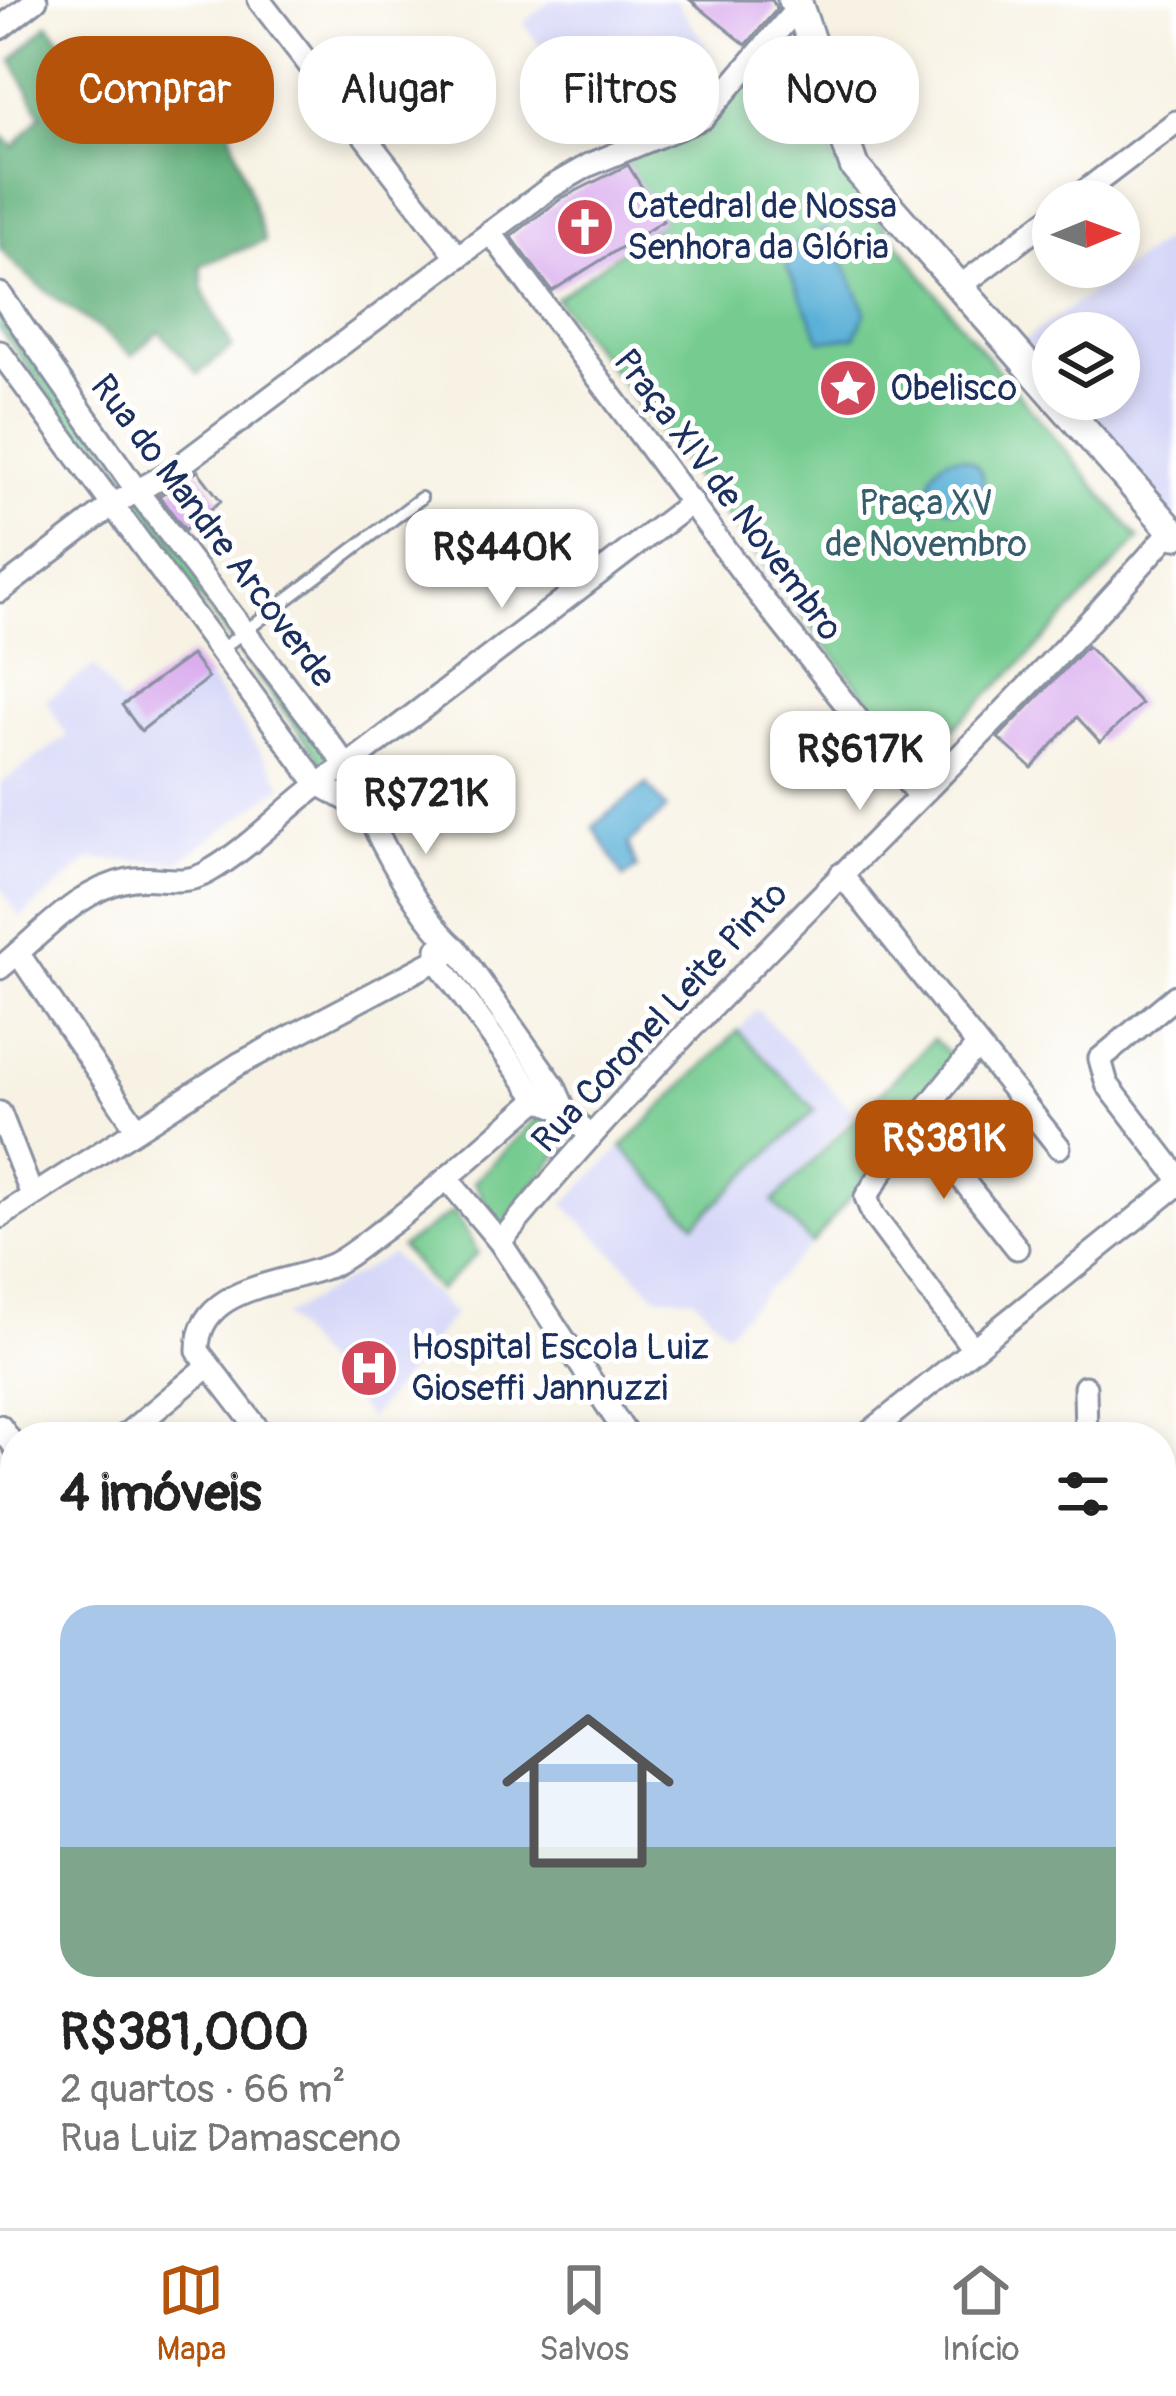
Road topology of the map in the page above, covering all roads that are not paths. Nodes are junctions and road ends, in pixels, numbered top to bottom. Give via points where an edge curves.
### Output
1 (29, 2) edge
2 (795, 3) edge
3 (269, 4) edge
4 (0, 28) edge
5 (1176, 122) edge
6 (1100, 180) edge
7 (490, 232) junction
8 (1032, 232) edge
9 (458, 257) junction
10 (959, 287) junction
11 (0, 294) edge
12 (0, 352) edge
13 (1032, 371) edge
14 (1076, 420) edge
15 (137, 491) junction
16 (421, 498) dead end
17 (692, 502) junction
18 (114, 504) junction
19 (1175, 530) edge
20 (0, 590) edge
21 (244, 632) junction
22 (220, 650) junction
23 (347, 766) junction
24 (317, 782) junction
25 (917, 794) junction
26 (365, 810) junction
27 (841, 874) junction
28 (447, 956) junction
29 (9, 960) edge
30 (1176, 997) edge
31 (977, 1046) junction
32 (546, 1093) junction
33 (0, 1113) edge
34 (916, 1121) junction
35 (135, 1126) junction
36 (589, 1134) junction
37 (1059, 1147) dead end
38 (1176, 1174) edge
39 (449, 1181) junction
40 (1176, 1186) edge
41 (32, 1196) junction
42 (0, 1217) edge
43 (500, 1242) junction
44 (1017, 1248) dead end
45 (971, 1346) junction
46 (207, 1367) junction
47 (1085, 1388) dead end
48 (141, 1422) edge
49 (253, 1422) edge
50 (618, 1422) edge
51 (882, 1422) edge
52 (1086, 1422) edge

1 - 4 street
2 - 7 street via 703,118 589,165
2 - 10 street via 854,166
3 - 9 street
5 - 6 street
7 - 9 street
7 - 17 street, Praça XIV de Novembro
8 - 10 street
9 - 15 street
10 - 13 street
11 - 15 street, Rua do Mandre Arcoverde
12 - 18 street, Rua do Mandre Arcoverde
14 - 19 street
15 - 18 street
15 - 21 street, Rua do Mandre Arcoverde
16 - 21 lane
17 - 23 street
17 - 25 street, Praça XIV de Novembro
18 - 20 street
18 - 22 street, Rua do Mandre Arcoverde
19 - 25 street, Rua Coronel Leite Pinto
21 - 22 lane
21 - 23 street, Rua do Mandre Arcoverde
22 - 24 street, Rua do Mandre Arcoverde
23 - 24 street
23 - 26 street, Rua do Mandre Arcoverde
24 - 26 street, Rua do Mandre Arcoverde
24 - 29 street via 205,874 108,885
25 - 27 street, Rua Coronel Leite Pinto
26 - 28 street, Rua do Mandre Arcoverde
27 - 31 street
27 - 36 street, Rua Coronel Leite Pinto
28 - 32 street, Rua do Mandre Arcoverde
28 - 35 street
29 - 35 street
30 - 38 street via 1100,1059 1107,1084
31 - 34 street
31 - 37 street
32 - 36 street, Rua do Mandre Arcoverde
32 - 39 street
33 - 41 street
34 - 44 street
34 - 45 street via 866,1197
35 - 41 street
36 - 43 street, Rua Coronel Leite Pinto
39 - 43 street
39 - 46 street via 336,1263 212,1309 198,1339
40 - 45 street
41 - 42 street
43 - 50 street
45 - 51 street
46 - 48 street
46 - 49 street
47 - 52 street

